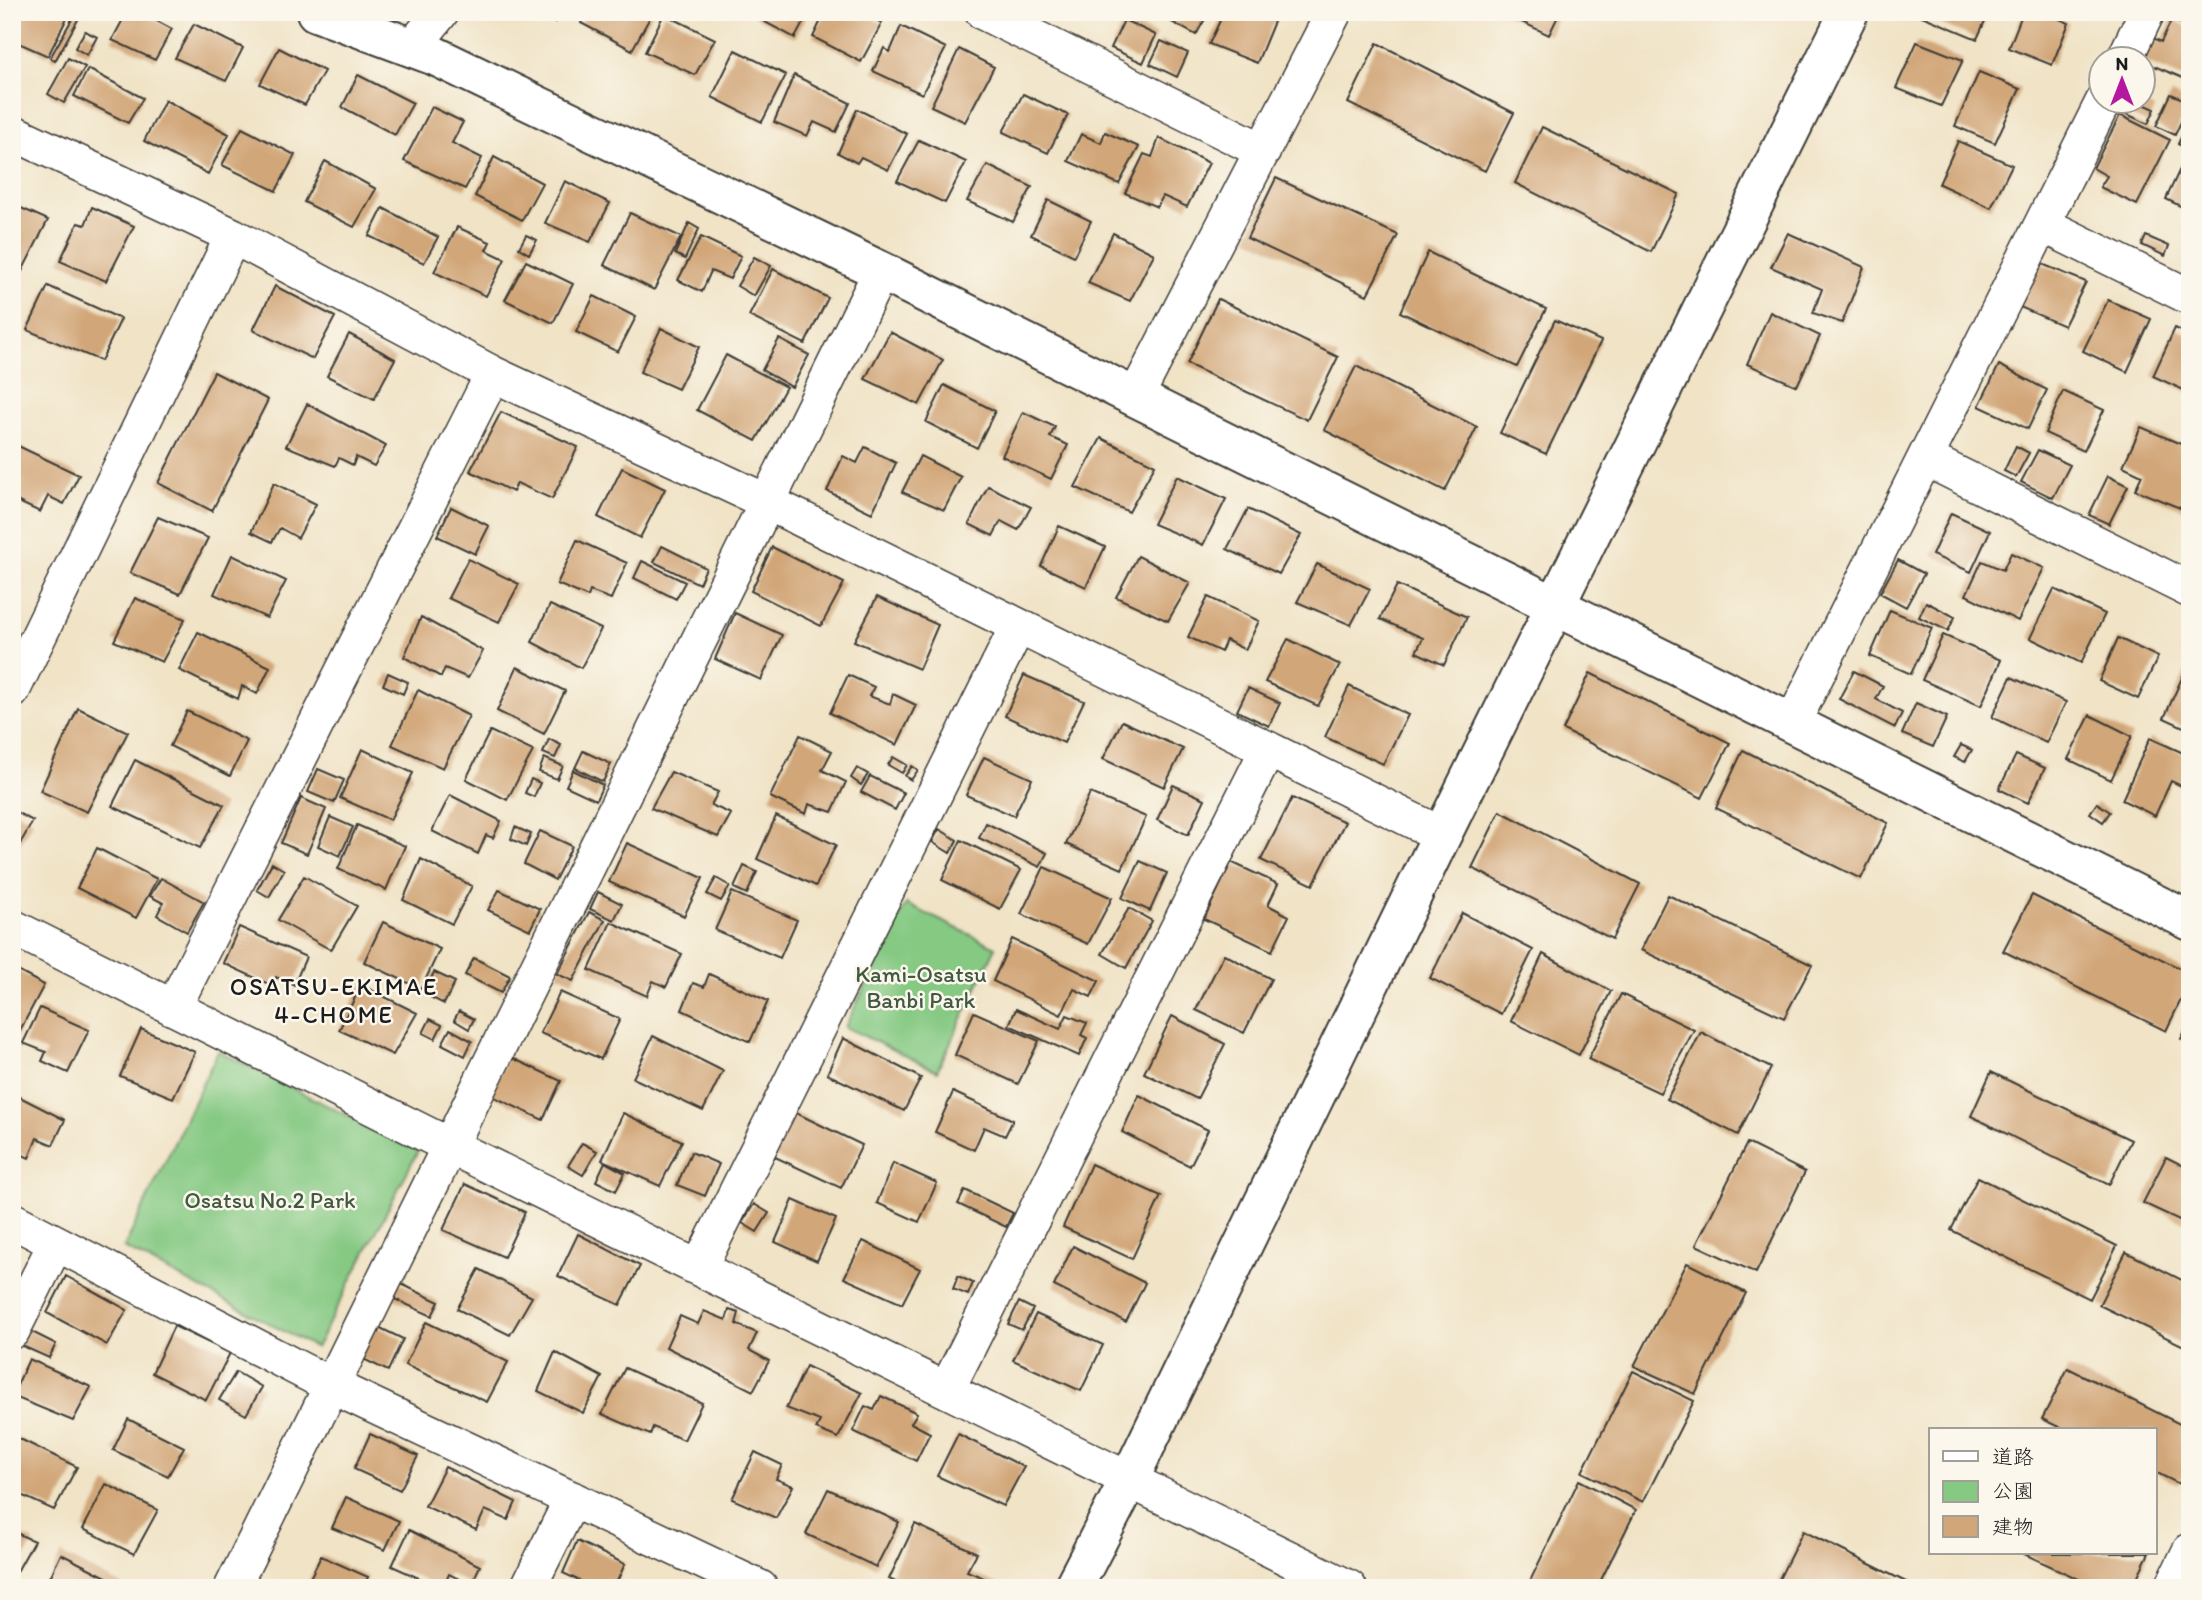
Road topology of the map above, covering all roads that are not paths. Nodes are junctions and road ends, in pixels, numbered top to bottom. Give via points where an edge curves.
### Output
1 (316, 12) edge
2 (442, 12) edge
3 (983, 12) edge
4 (1334, 12) edge
5 (1849, 12) edge
6 (2147, 12) edge
7 (2131, 46) edge
8 (412, 48) junction
9 (2096, 116) edge
10 (12, 132) edge
11 (1263, 151) junction
12 (2042, 224) junction
13 (233, 236) junction
14 (881, 271) junction
15 (2190, 297) edge
16 (493, 374) junction
17 (1135, 398) junction
18 (1925, 457) junction
19 (767, 502) junction
20 (2190, 590) edge
21 (1555, 607) junction
22 (1018, 626) junction
23 (12, 691) edge
24 (1792, 724) junction
25 (1268, 749) junction
26 (1442, 835) junction
27 (2190, 921) edge
28 (12, 927) edge
29 (173, 1008) junction
30 (450, 1146) junction
31 (12, 1220) edge
32 (56, 1243) junction
33 (699, 1268) junction
34 (12, 1331) edge
35 (332, 1386) junction
36 (947, 1389) junction
37 (1130, 1478) junction
38 (572, 1499) junction
39 (2190, 1551) edge
40 (232, 1588) edge
41 (528, 1588) edge
42 (760, 1588) edge
43 (1073, 1588) edge
44 (1349, 1588) edge
45 (2172, 1588) edge

1 - 8 street
2 - 8 street
3 - 11 street
4 - 11 street
5 - 21 street
6 - 7 street
8 - 14 street
9 - 12 street
10 - 13 street
11 - 17 street
12 - 15 street
12 - 18 street
13 - 16 street
13 - 23 street
14 - 17 street
14 - 19 street
16 - 19 street
16 - 29 street
17 - 21 street
18 - 20 street
18 - 24 street
19 - 22 street
19 - 30 street
21 - 24 street
21 - 26 street
22 - 25 street
22 - 33 street
24 - 27 street
25 - 26 street
25 - 36 street
26 - 37 street
28 - 29 street
29 - 30 street
30 - 33 street
30 - 35 street
31 - 32 street
32 - 34 street
32 - 35 street
33 - 36 street
35 - 38 street
35 - 40 street
36 - 37 street
37 - 43 street
37 - 44 street
38 - 41 street
38 - 42 street
39 - 45 street

